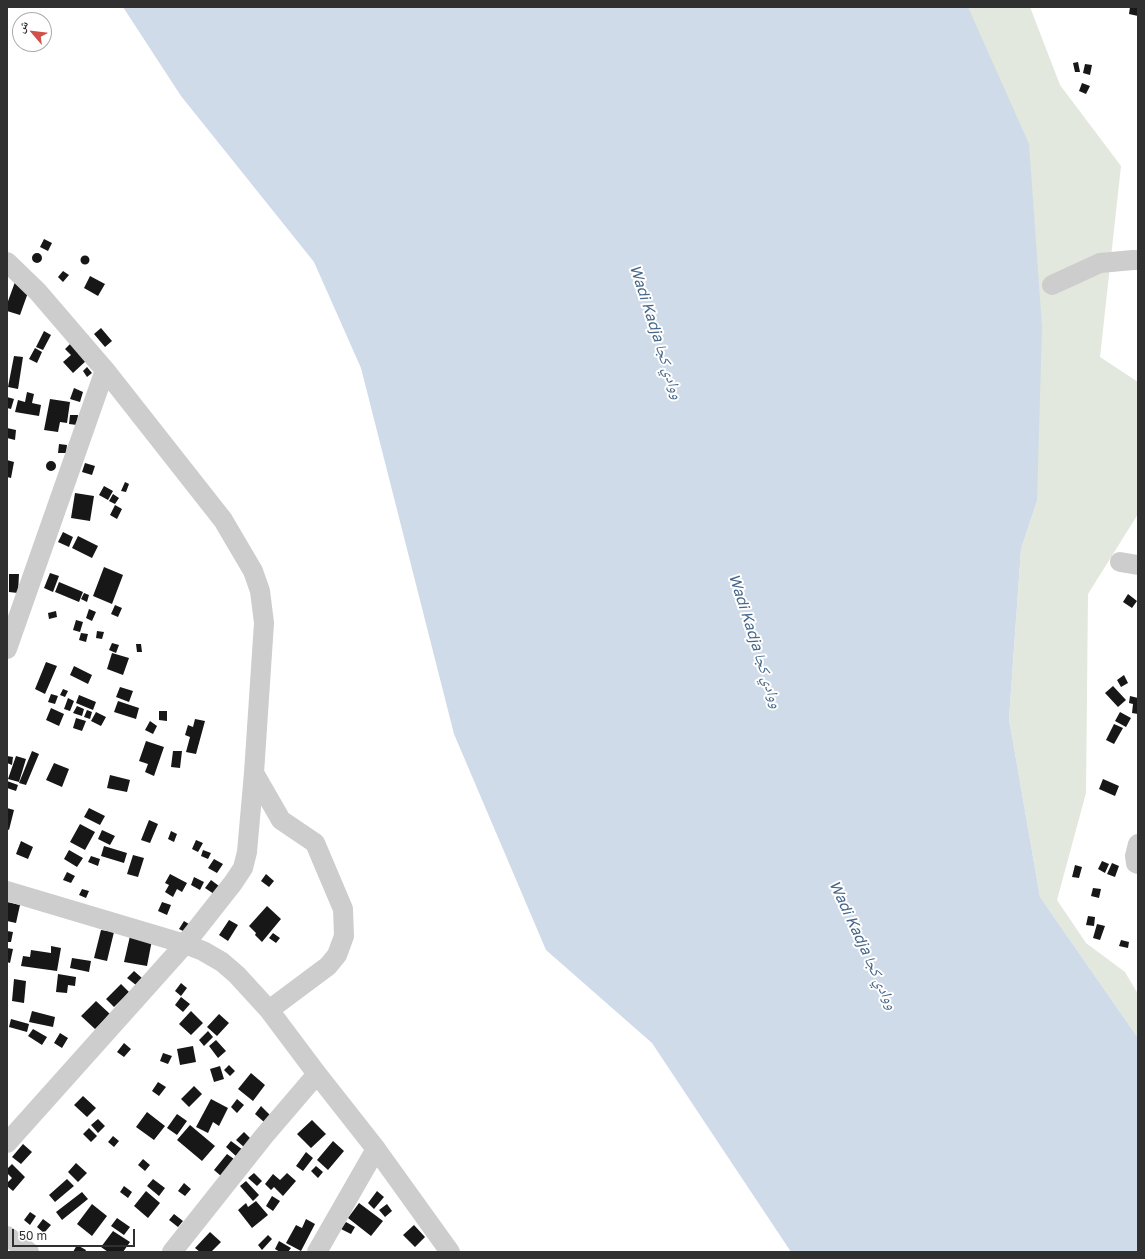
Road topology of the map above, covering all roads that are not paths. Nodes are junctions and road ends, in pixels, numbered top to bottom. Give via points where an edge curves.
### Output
1 (1138, 260) edge
2 (7, 262) edge
3 (1052, 285) dead end
4 (105, 370) junction
5 (7, 649) edge
6 (254, 773) junction
7 (1138, 844) edge
8 (1138, 864) edge
9 (7, 891) edge
10 (185, 944) junction
11 (269, 1010) junction
12 (316, 1074) junction
13 (7, 1143) edge
14 (376, 1149) junction
15 (7, 1236) edge
16 (29, 1252) edge
17 (172, 1252) edge
18 (317, 1252) edge
19 (450, 1252) edge

1 - 3 street via 1100,263
2 - 4 street via 38,292
4 - 5 street
4 - 6 street via 223,520 253,571 260,591 264,623
6 - 10 street via 247,852 243,868
6 - 11 street via 281,820 315,842 344,909 344,936 337,956 328,966
7 - 8 street via 1135,856
9 - 10 street
10 - 11 street via 222,962
10 - 13 street
11 - 12 street
12 - 14 street
12 - 17 street
14 - 18 street
14 - 19 street
15 - 16 street

